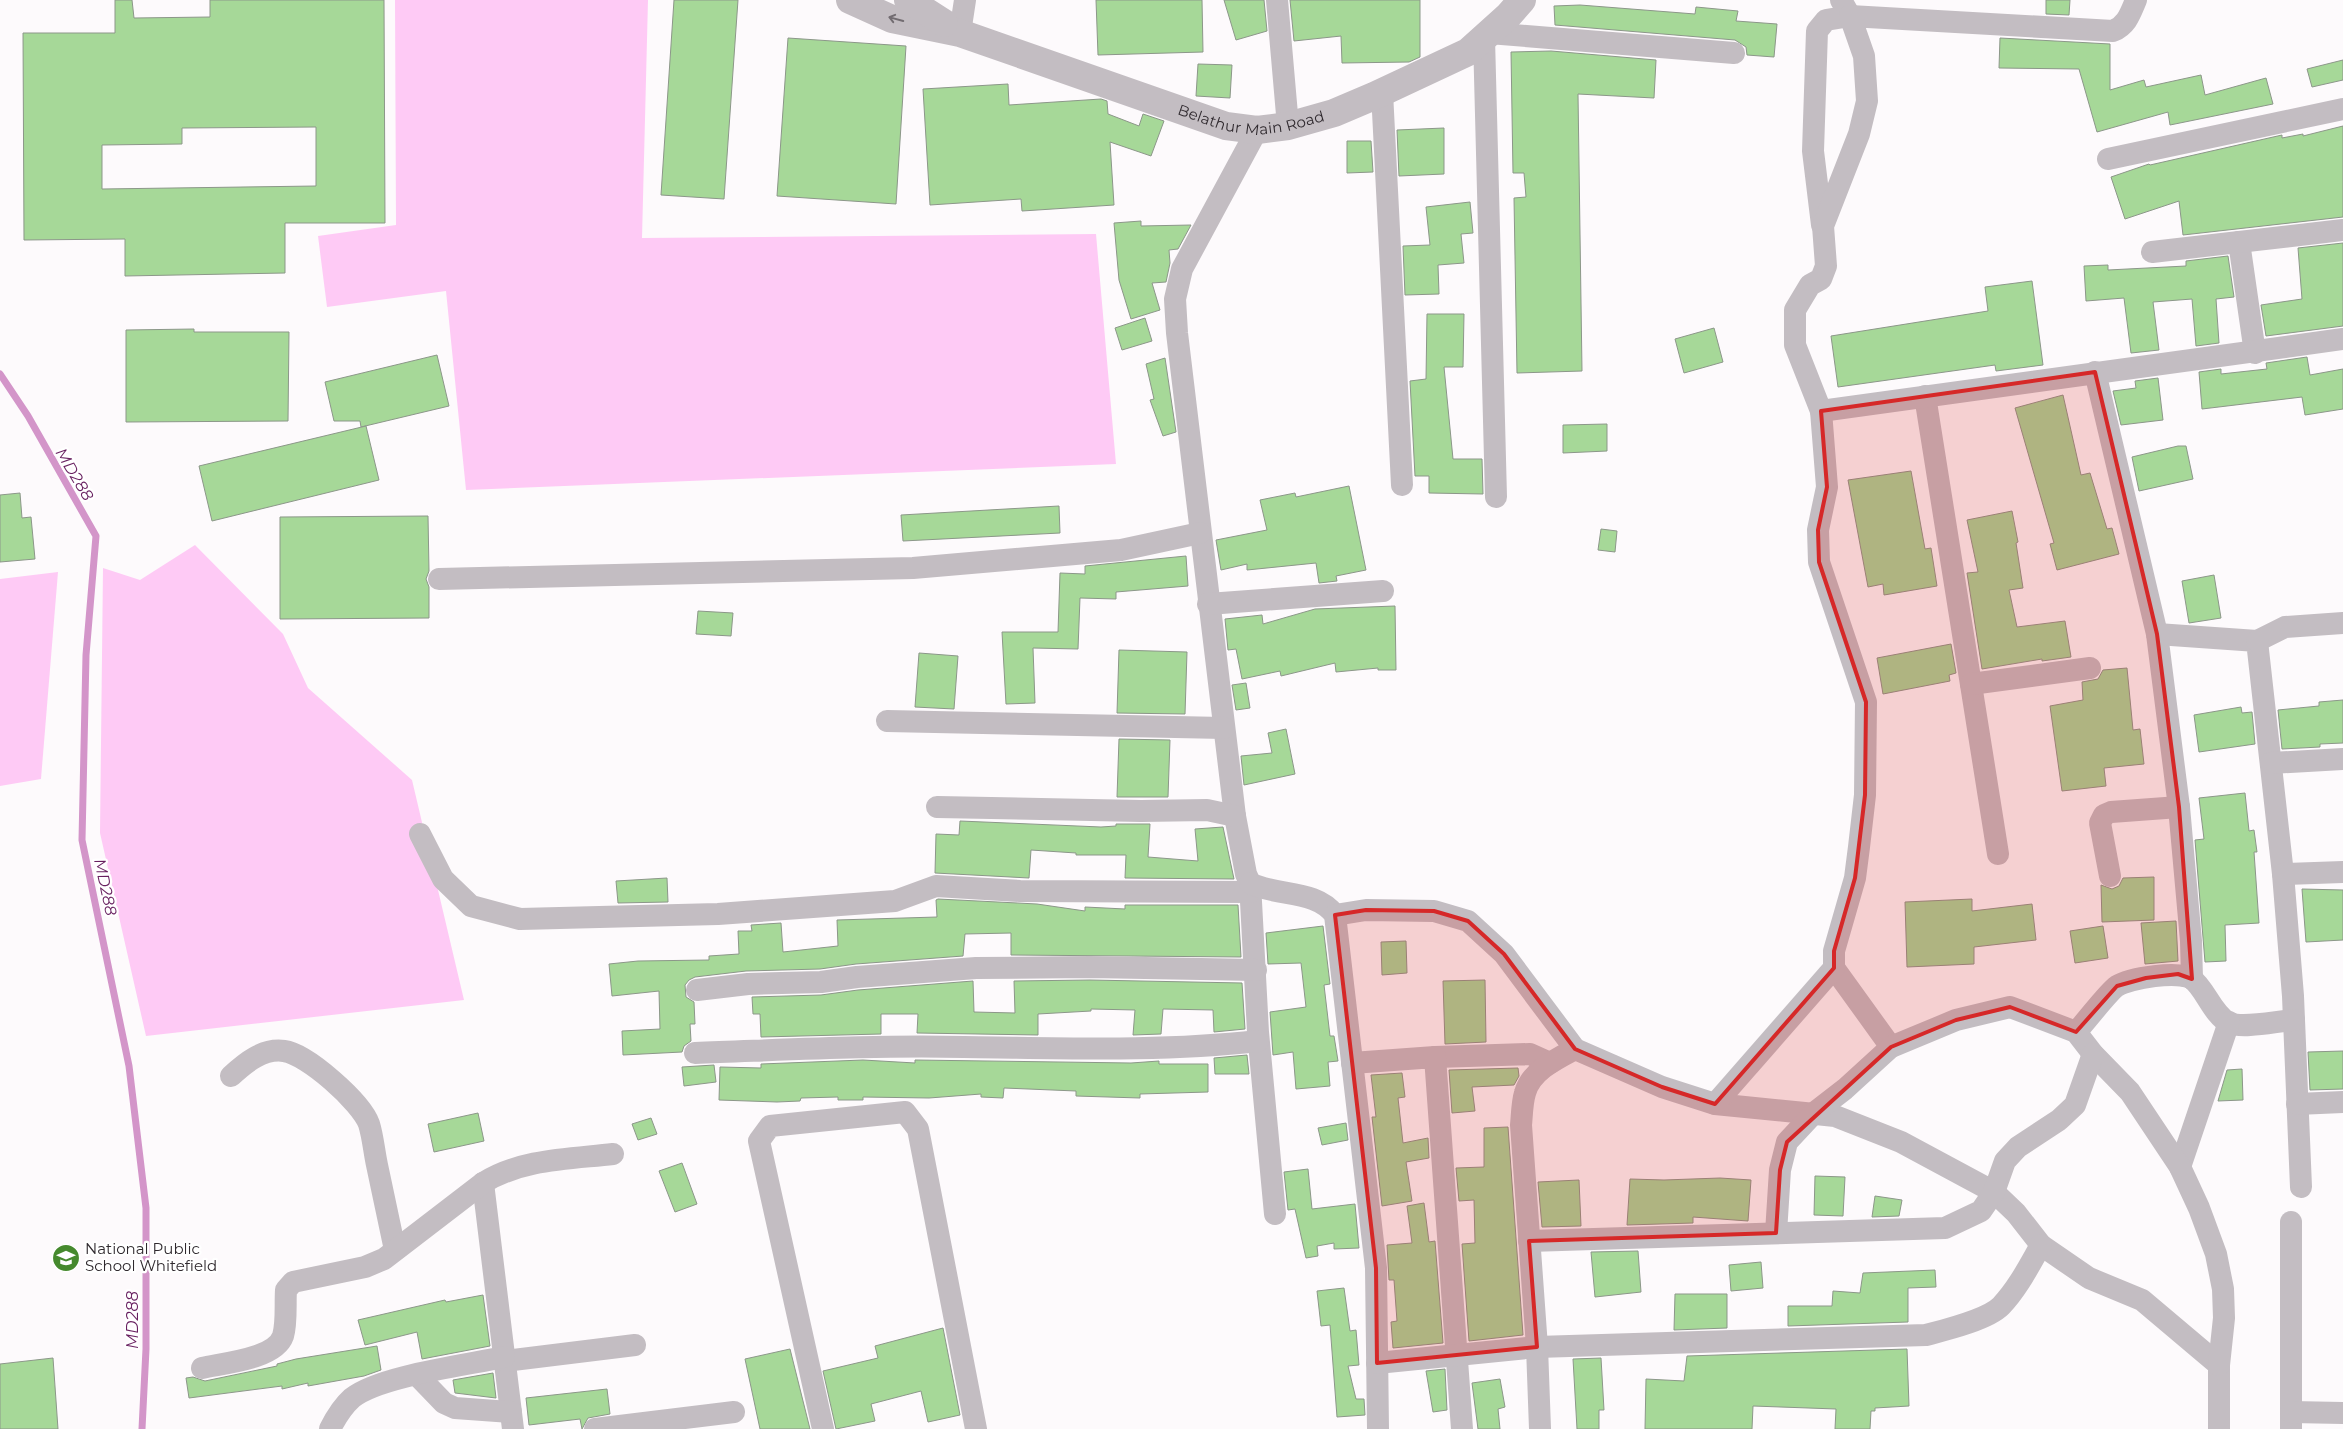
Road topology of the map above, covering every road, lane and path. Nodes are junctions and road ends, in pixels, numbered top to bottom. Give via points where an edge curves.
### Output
1 (850, 0) edge
2 (908, 0) edge
3 (965, 0) edge
4 (1277, 0) edge
5 (1522, 0) edge
6 (2136, 0) edge
7 (1845, 8) edge
8 (960, 33) junction
9 (1486, 36) junction
10 (1734, 53) dead end
11 (1382, 92) junction
12 (2343, 109) edge
13 (1288, 126) junction
14 (1257, 130) junction
15 (2108, 159) dead end
16 (1823, 226) junction
17 (2343, 230) edge
18 (2240, 242) junction
19 (2152, 252) dead end
20 (2343, 340) edge
21 (2255, 353) junction
22 (2095, 372) junction
23 (1925, 396) junction
24 (1821, 411) junction
25 (1402, 485) dead end
26 (1496, 497) dead end
27 (1200, 533) junction
28 (439, 579) dead end
29 (1383, 591) dead end
30 (1208, 604) junction
31 (2343, 623) edge
32 (2157, 634) junction
33 (2257, 641) junction
34 (2090, 668) dead end
35 (1971, 684) junction
36 (887, 721) dead end
37 (1224, 728) junction
38 (2343, 759) edge
39 (2270, 763) junction
40 (937, 807) dead end
41 (2178, 807) junction
42 (1234, 816) junction
43 (420, 834) dead end
44 (1998, 854) dead end
45 (2343, 872) edge
46 (2283, 874) junction
47 (2110, 876) dead end
48 (1250, 888) junction
49 (1335, 915) junction
50 (1834, 968) junction
51 (1256, 970) junction
52 (2192, 979) junction
53 (697, 990) dead end
54 (2294, 1020) junction
55 (2229, 1022) junction
56 (2076, 1032) junction
57 (1258, 1041) junction
58 (1891, 1047) junction
59 (1575, 1049) junction
60 (695, 1053) dead end
61 (2093, 1054) junction
62 (1436, 1058) junction
63 (1352, 1063) junction
64 (1550, 1063) junction
65 (231, 1076) dead end
66 (2343, 1102) edge
67 (1715, 1104) junction
68 (2297, 1104) junction
69 (1814, 1113) junction
70 (613, 1154) dead end
71 (2180, 1167) junction
72 (1973, 1180) junction
73 (482, 1183) junction
74 (2301, 1187) dead end
75 (1994, 1192) junction
76 (1981, 1211) junction
77 (1275, 1214) dead end
78 (2291, 1222) dead end
79 (1776, 1233) junction
80 (1529, 1242) junction
81 (2041, 1244) junction
82 (395, 1250) junction
83 (635, 1345) dead end
84 (1537, 1347) junction
85 (1457, 1355) junction
86 (504, 1359) junction
87 (1377, 1363) junction
88 (2219, 1365) junction
89 (202, 1368) dead end
90 (417, 1375) junction
91 (734, 1412) dead end
92 (2343, 1413) edge
93 (512, 1421) edge
94 (2291, 1421) edge
95 (330, 1429) edge
96 (594, 1429) edge
97 (823, 1429) edge
98 (976, 1429) edge
99 (1378, 1429) edge
100 (1462, 1429) edge
101 (1540, 1429) edge
102 (2219, 1429) edge

8 -> 1 street, Belathur Main Road via 892,19
2 - 8 street, Belathur Main Road
3 - 8 street
4 - 13 street
5 - 9 street, Belathur Main Road
6 - 7 street via 2122,28 2112,31
7 - 16 street via 1864,56 1867,101 1859,134
7 - 16 street via 1817,30 1813,152
8 - 14 street, Belathur Main Road via 1226,126
9 - 10 street
9 - 11 street, Belathur Main Road via 1468,52
9 - 26 street
11 - 13 street, Belathur Main Road via 1334,113
11 - 25 street
12 - 15 street
13 - 14 street, Belathur Main Road
14 - 27 street via 1182,269 1175,299
16 - 24 street via 1826,266 1820,279 1810,285 1795,310 1795,345
17 - 18 street
18 - 19 street
18 - 21 street
20 - 21 street
21 - 22 street
22 - 23 street
22 - 32 street
23 - 24 street
23 - 35 street
24 - 50 street via 1827,486 1818,530 1818,562 1866,702 1865,795 1859,848 1855,878 1834,951
27 - 28 street via 1121,550 913,568
27 - 30 street
29 - 30 street
30 - 37 street
31 - 33 street via 2285,627
32 - 33 street
32 - 41 street
33 - 39 street
34 - 35 street
35 - 44 street
36 - 37 street
37 - 42 street
38 - 39 street
39 - 46 street
40 - 42 street via 1207,810
41 - 47 street via 2104,815 2100,823
41 - 52 street
42 - 48 street
43 - 48 street via 443,879 471,906 520,919 718,914 895,902 936,886 1020,891
45 - 46 street
46 - 54 street
48 - 49 street via 1315,900 1328,906
48 - 51 street
49 - 59 street via 1366,910 1434,911 1468,921 1504,954
49 - 63 street
50 - 58 street
50 - 67 street
51 - 53 street via 976,968
51 - 57 street
52 - 55 street via 2218,1014
52 - 56 street via 2178,974 2117,986
54 - 55 street via 2242,1025
54 - 68 street
55 - 71 street
56 - 58 street via 2010,1007 1956,1020
56 - 61 street
57 - 60 street via 1199,1048 907,1047
57 - 77 street
58 - 69 street
59 - 64 street
59 - 67 street via 1662,1087
61 - 71 street via 2130,1092
61 - 75 street via 2075,1105 2059,1120 2018,1147 2005,1161
62 - 63 street
62 - 64 street via 1530,1054
62 - 85 street
63 - 87 street via 1376,1268
64 - 80 street via 1535,1075 1525,1093 1521,1125
65 - 82 street via 247,1061 265,1053 284,1051 300,1057 336,1083 357,1104 369,1124
66 - 68 street
67 - 69 street
68 - 74 street
69 - 72 street via 1835,1116 1900,1142
69 - 79 street via 1787,1142 1780,1170
70 - 73 street via 530,1164 498,1173
71 - 88 street via 2216,1254 2223,1289 2224,1318
72 - 75 street
72 - 76 street
73 - 82 street
73 - 86 street
75 - 76 street
75 - 81 street
76 - 79 street via 1945,1228
78 - 94 street
79 - 80 street
80 - 84 street
81 - 84 street via 2023,1277 1999,1307 1960,1327 1926,1335
81 - 88 street via 2089,1278 2142,1300
82 - 89 street via 365,1267 288,1285 283,1336 277,1346 264,1354
83 - 86 street
84 - 85 street
84 - 101 street
85 - 87 street
85 - 100 street
86 - 90 street
86 - 93 street
87 - 99 street
88 - 102 street
90 - 93 street via 444,1402 455,1408
90 - 95 street via 371,1387 353,1398 338,1413
91 - 96 street
92 - 94 street
97 - 98 street via 758,1141 770,1126 905,1112 918,1129

